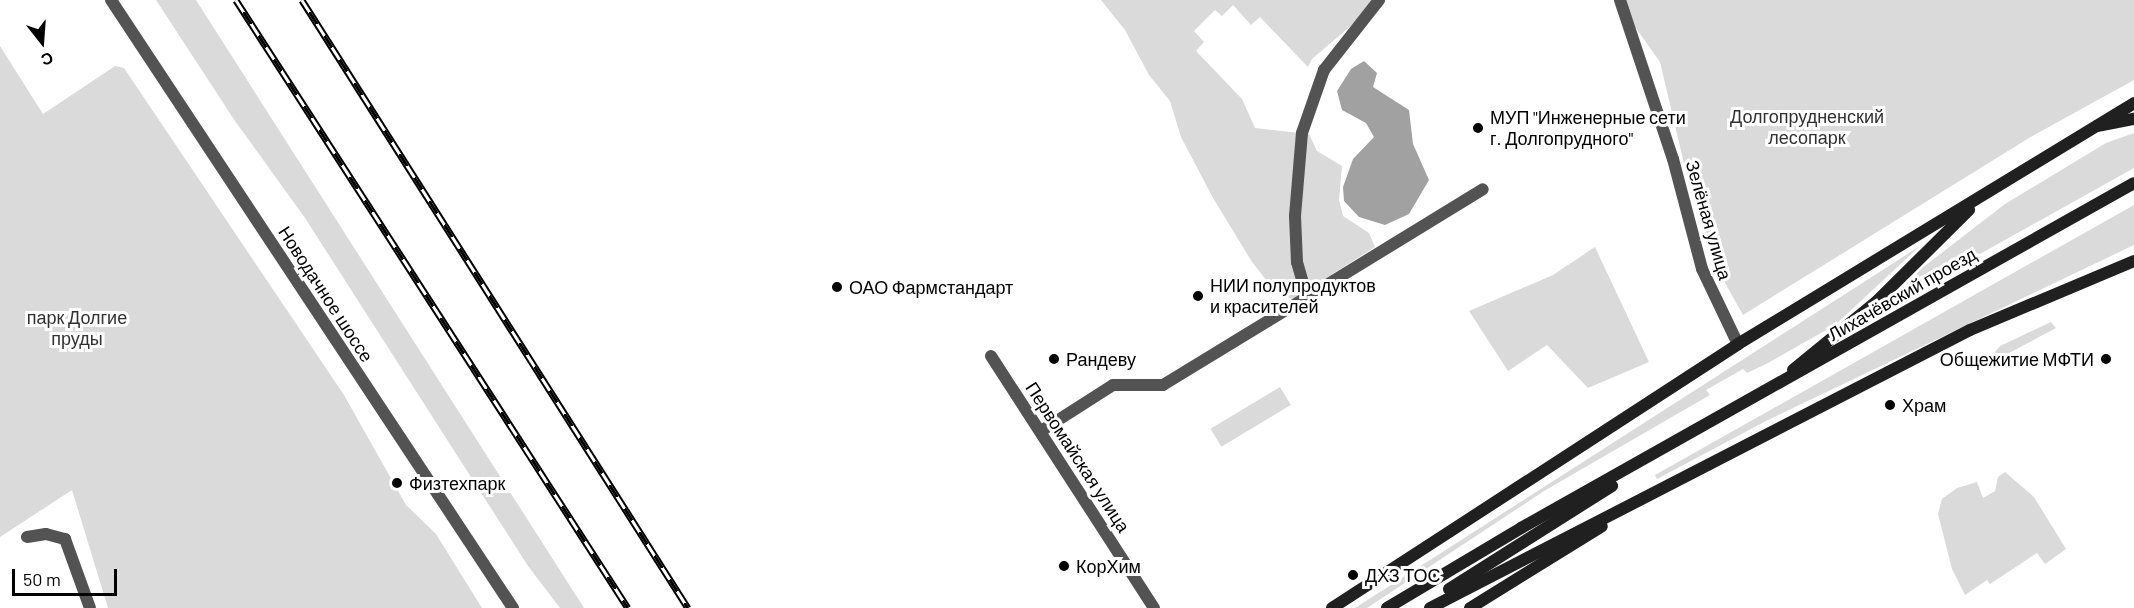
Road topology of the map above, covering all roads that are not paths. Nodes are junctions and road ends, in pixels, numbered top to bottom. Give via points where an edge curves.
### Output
1 (111, 0) edge
2 (1379, 0) edge
3 (1620, 0) edge
4 (2134, 103) edge
5 (2134, 119) edge
6 (2090, 128) junction
7 (2134, 183) edge
8 (1483, 189) dead end
9 (1985, 195) junction
10 (2134, 262) edge
11 (1307, 297) junction
12 (1738, 344) junction
13 (992, 356) dead end
14 (1768, 391) junction
15 (1041, 431) junction
16 (1689, 436) junction
17 (1672, 482) junction
18 (27, 537) dead end
19 (90, 608) edge
20 (513, 608) edge
21 (1154, 608) edge
22 (1332, 608) edge
23 (1387, 608) edge
24 (1420, 608) edge
25 (1430, 608) edge
26 (1470, 608) edge

1 - 20 street, Новодачное шоссе
2 - 11 street via 1324,70 1302,133 1295,216 1297,262
3 - 12 street, Зелёная улица via 1673,159 1702,269
4 - 6 main road
5 - 6 main road
6 - 9 main road
7 - 14 main road, Лихачёвский проезд
8 - 11 street
9 - 12 main road
9 - 14 main road via 1876,302
10 - 17 main road via 1970,330
11 - 15 street via 1163,385 1113,385
12 - 22 main road
13 - 15 street, Первомайская улица
14 - 16 main road, Лихачёвский проезд
15 - 21 street, Первомайская улица
16 - 23 main road, Лихачёвский проезд via 1521,528
16 - 24 main road, Лихачёвский проезд
17 - 25 main road
17 - 26 main road
18 - 19 street via 46,534 65,539

